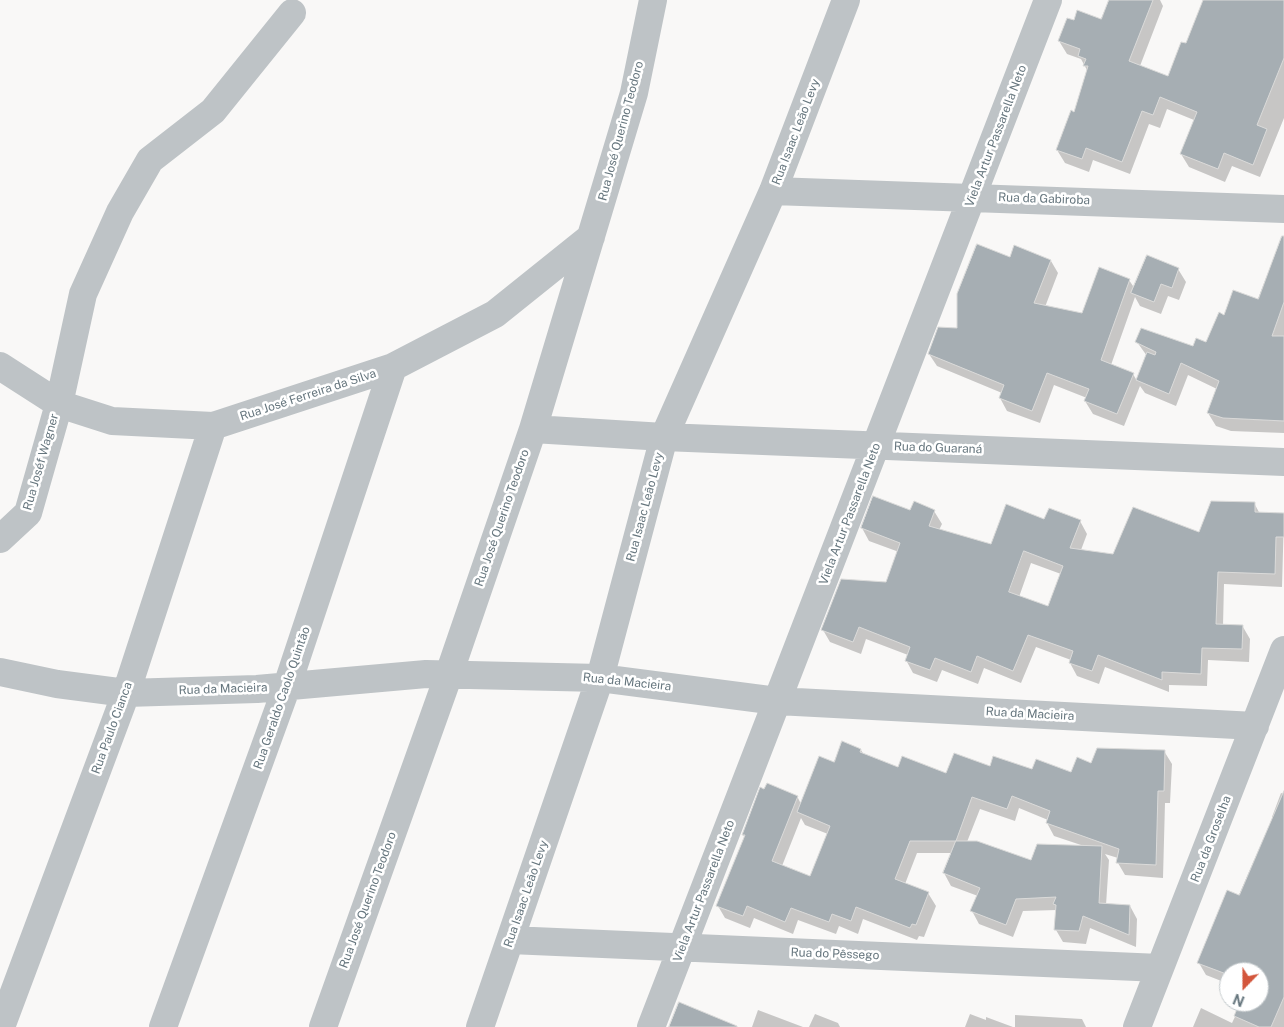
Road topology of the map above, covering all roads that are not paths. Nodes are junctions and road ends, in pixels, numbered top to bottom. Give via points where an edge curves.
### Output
1 (652, 0) edge
2 (846, 0) edge
3 (1048, 0) edge
4 (292, 13) dead end
5 (773, 191) junction
6 (972, 196) junction
7 (1284, 208) edge
8 (591, 237) junction
9 (0, 366) edge
10 (393, 367) junction
11 (59, 404) junction
12 (214, 426) junction
13 (533, 429) junction
14 (664, 437) junction
15 (876, 446) junction
16 (1284, 462) edge
17 (0, 539) edge
18 (1284, 650) edge
19 (0, 672) edge
20 (449, 674) junction
21 (600, 678) junction
22 (287, 686) junction
23 (126, 693) junction
24 (777, 701) junction
25 (1255, 726) junction
26 (510, 940) junction
27 (682, 947) junction
28 (1160, 968) junction
29 (1, 1027) edge
30 (164, 1027) edge
31 (323, 1027) edge
32 (480, 1027) edge
33 (651, 1027) edge
34 (1137, 1027) edge

1 - 8 street, Rua José Querino Teodoro via 634,92
2 - 5 street, Rua Isaac Leão Levy
3 - 6 street, Viela Artur Passarella Neto
4 - 11 street, Rua Joséf Wagner via 213,110 150,160 120,212 83,294
5 - 6 street, Rua da Gabiroba
5 - 14 street, Rua Isaac Leão Levy
6 - 7 street, Rua da Gabiroba
6 - 15 street, Viela Artur Passarella Neto
8 - 10 street, Rua José Ferreira da Silva via 495,314
8 - 13 street, Rua José Querino Teodoro
9 - 11 street, Rua José Ferreira da Silva
10 - 12 street, Rua José Ferreira da Silva
10 - 22 street, Rua Geraldo Caolo Quintão
11 - 12 street, Rua José Ferreira da Silva via 112,421
11 - 17 street, Rua Joséf Wagner via 28,513
12 - 23 street, Rua Paulo Cianca
13 - 14 street, Rua do Guaraná
13 - 20 street, Rua José Querino Teodoro
14 - 15 street, Rua do Guaraná
14 - 21 street, Rua Isaac Leão Levy
15 - 16 street, Rua do Guaraná
15 - 24 street, Viela Artur Passarella Neto
18 - 25 street, Rua da Groselha
19 - 23 street, Rua da Macieira
20 - 21 street, Rua da Macieira
20 - 22 street, Rua da Macieira
20 - 31 street, Rua José Querino Teodoro
21 - 24 street, Rua da Macieira
21 - 26 street, Rua Isaac Leão Levy
22 - 23 street, Rua da Macieira
22 - 30 street, Rua Geraldo Caolo Quintão
23 - 29 street, Rua Paulo Cianca
24 - 25 street, Rua da Macieira
24 - 27 street, Viela Artur Passarella Neto
25 - 28 street, Rua da Groselha
26 - 27 street, Rua do Pêssego
26 - 32 street, Rua Isaac Leão Levy
27 - 28 street, Rua do Pêssego
27 - 33 street, Viela Artur Passarella Neto
28 - 34 street, Rua da Groselha

